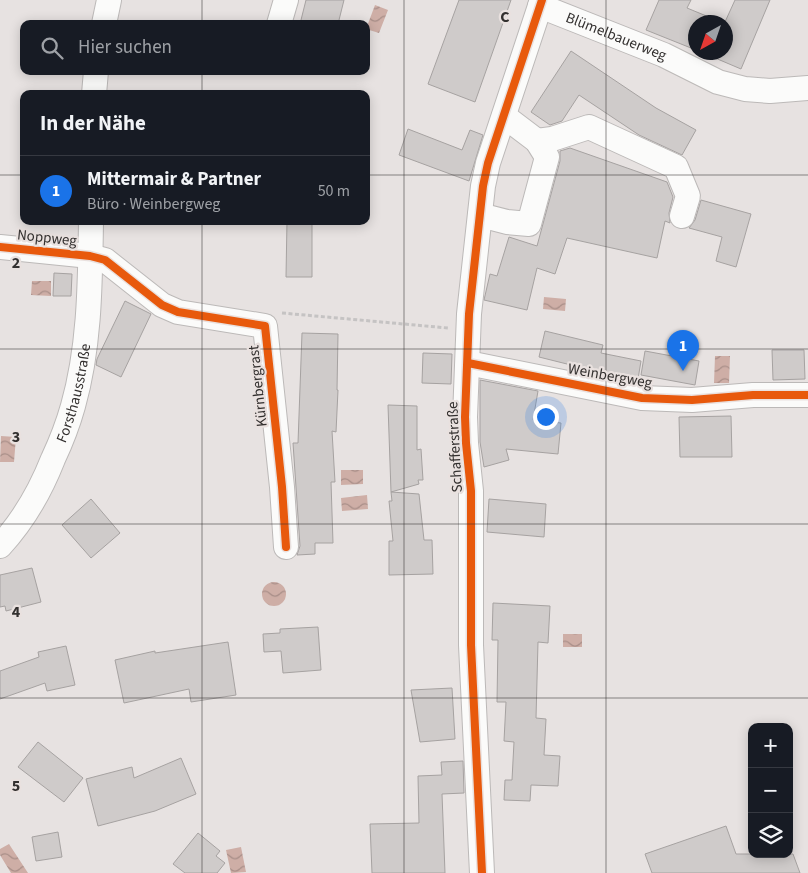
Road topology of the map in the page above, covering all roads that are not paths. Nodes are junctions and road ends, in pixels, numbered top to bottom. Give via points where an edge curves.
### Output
1 (109, 0) edge
2 (286, 0) edge
3 (541, 3) edge
4 (105, 20) edge
5 (280, 20) edge
6 (96, 75) edge
7 (808, 88) edge
8 (94, 90) edge
9 (504, 116) junction
10 (537, 141) junction
11 (480, 215) junction
12 (682, 216) dead end
13 (91, 225) edge
14 (0, 247) edge
15 (90, 256) junction
16 (468, 363) junction
17 (808, 395) edge
18 (0, 546) edge
19 (286, 547) dead end
20 (482, 873) edge

1 - 4 street
2 - 5 street
3 - 7 street, Blümelbauerweg via 664,55 718,82 770,91
3 - 9 street, Schafferstraße
6 - 8 street
9 - 10 street
9 - 11 street, Schafferstraße via 488,163
10 - 11 street via 547,157 529,224
10 - 12 street via 589,126 676,167 688,196
11 - 16 street, Schafferstraße via 469,314
13 - 15 street, Forsthausstraße
14 - 15 street, Noppweg
15 - 18 street, Forsthausstraße via 87,332 74,406 37,495 24,518
15 - 19 street, Kürnbergrast via 105,260 162,305 178,312 265,326
16 - 17 street, Weinbergweg via 642,398 692,400
16 - 20 street, Schafferstraße via 465,416 471,491 471,645

